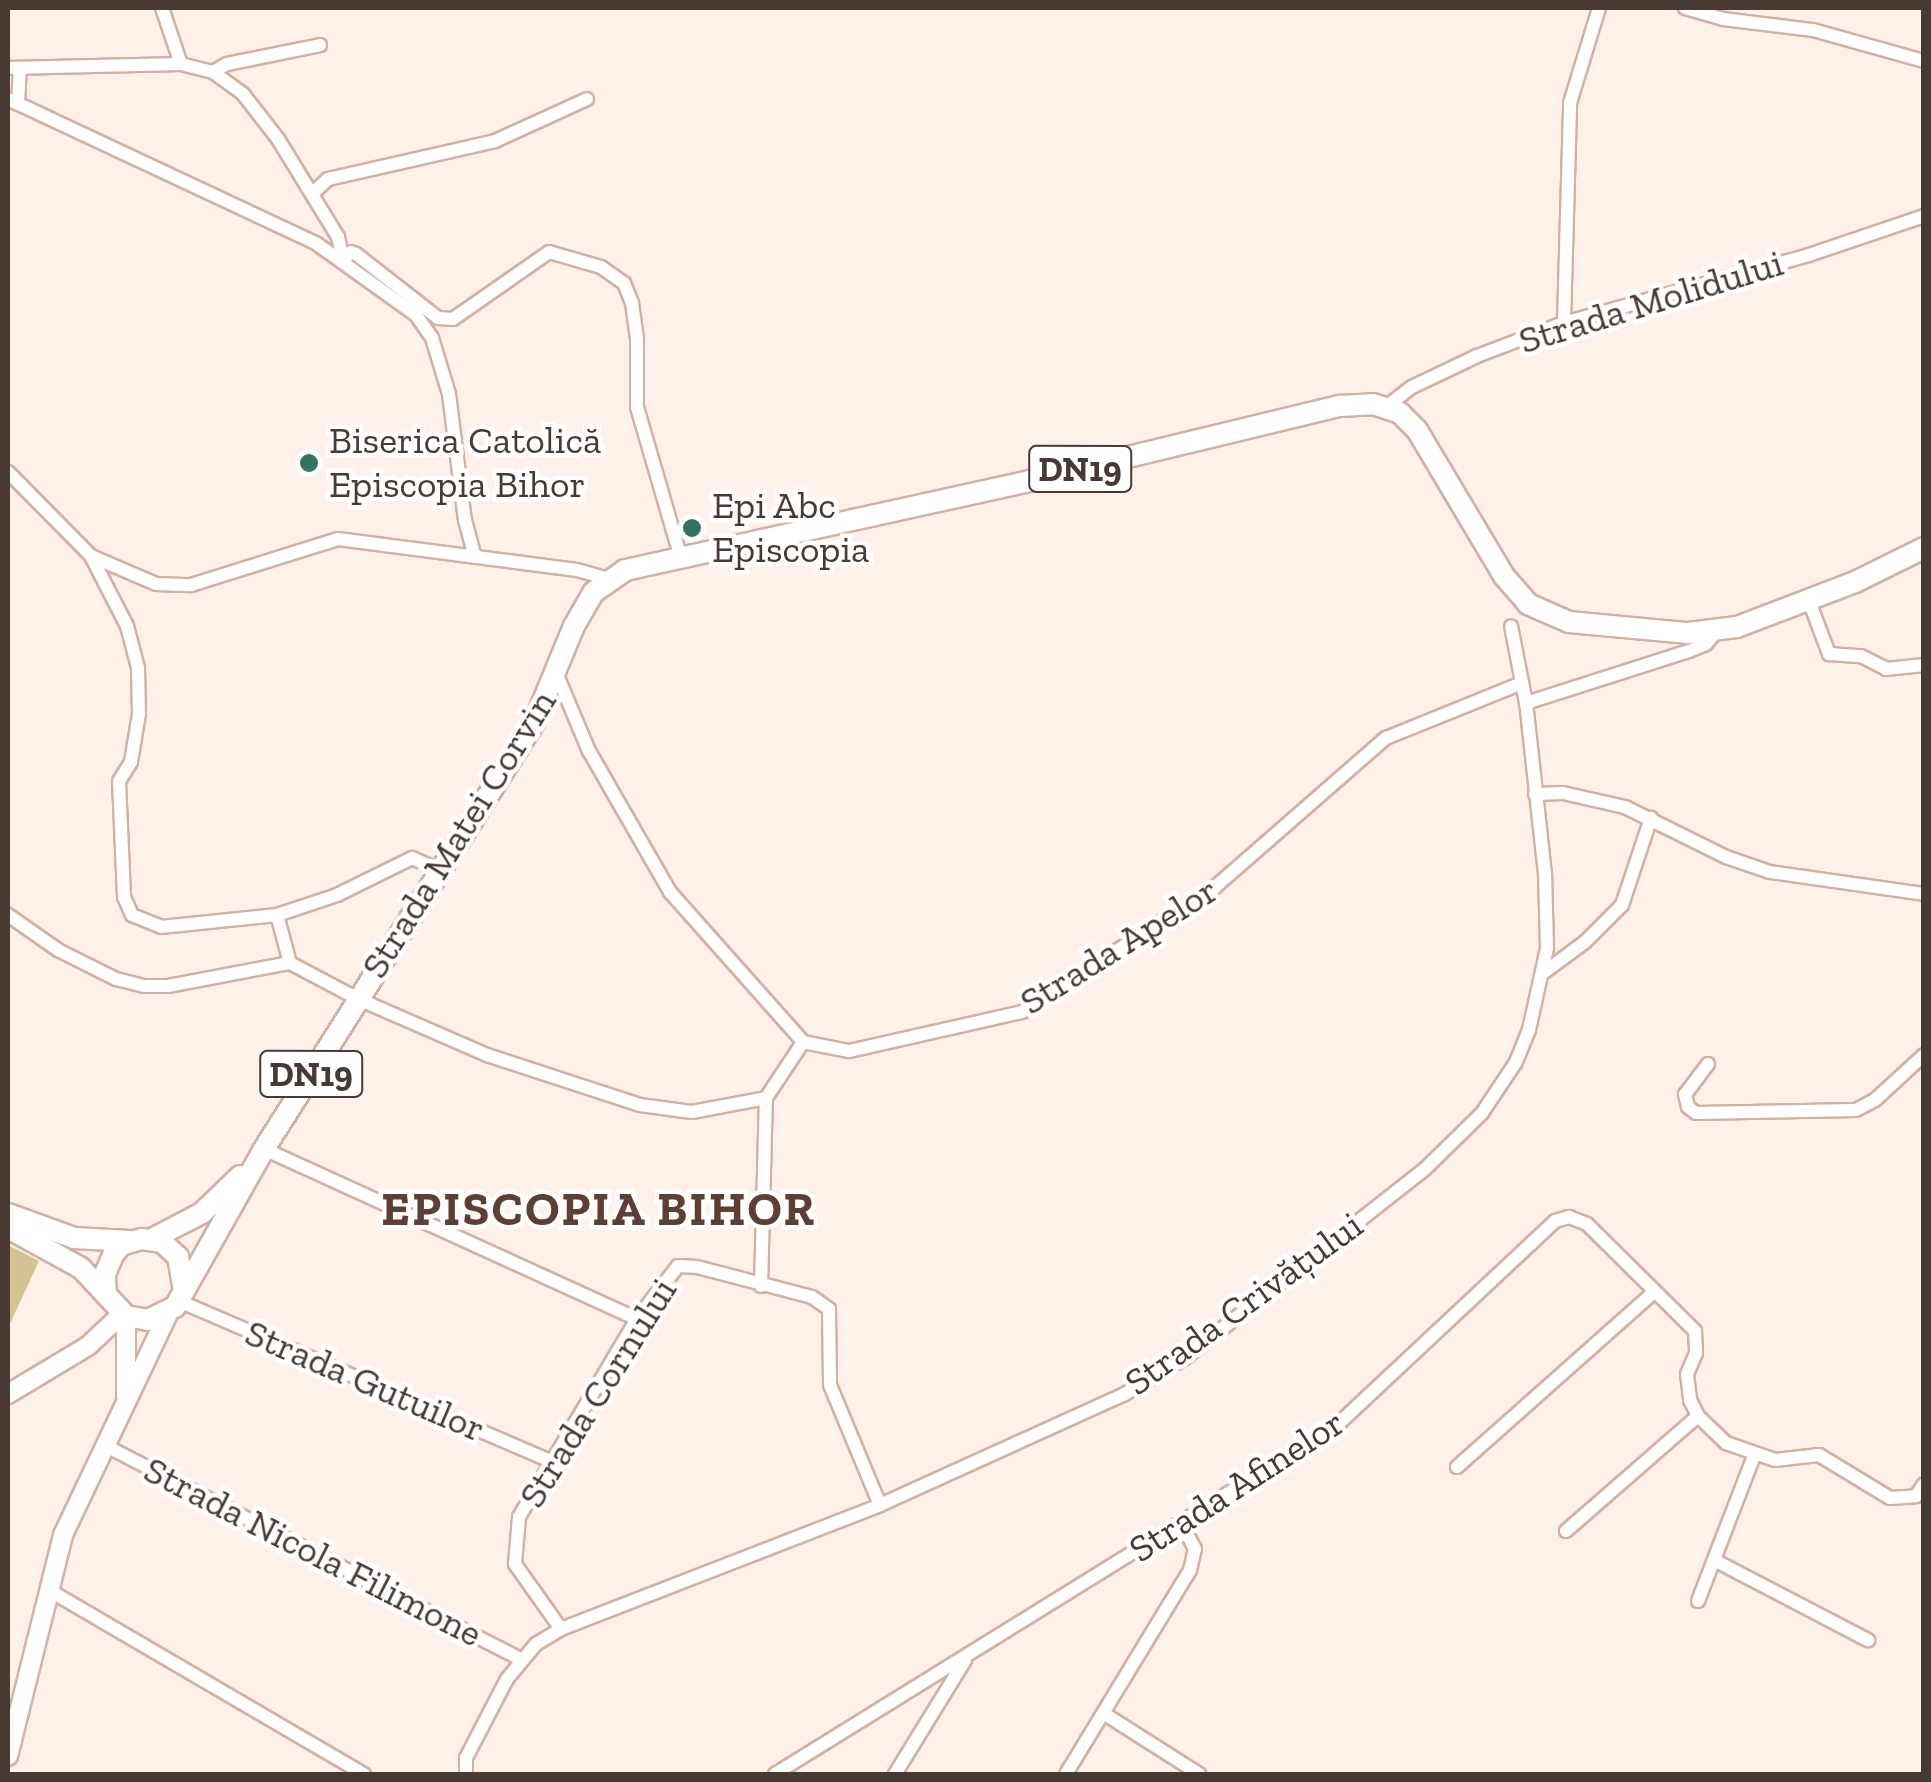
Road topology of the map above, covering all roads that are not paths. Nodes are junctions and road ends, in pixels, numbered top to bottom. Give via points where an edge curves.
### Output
1 (162, 8) edge
2 (1598, 8) edge
3 (1686, 8) edge
4 (320, 46) dead end
5 (1924, 61) edge
6 (181, 64) junction
7 (14, 68) edge
8 (213, 72) junction
9 (587, 99) dead end
10 (13, 102) edge
11 (313, 193) junction
12 (1924, 216) edge
13 (342, 260) junction
14 (1564, 323) junction
15 (1386, 407) junction
16 (8, 472) edge
17 (1924, 548) edge
18 (680, 555) junction
19 (91, 556) junction
20 (474, 557) junction
21 (610, 579) junction
22 (1809, 601) junction
23 (1511, 626) dead end
24 (1716, 631) junction
25 (1924, 666) edge
26 (557, 675) junction
27 (1522, 683) junction
28 (1526, 704) junction
29 (1535, 794) junction
30 (1651, 818) junction
31 (438, 870) junction
32 (1924, 894) edge
33 (8, 915) edge
34 (277, 915) junction
35 (290, 964) junction
36 (1543, 973) junction
37 (358, 999) junction
38 (802, 1042) junction
39 (1924, 1056) edge
40 (1708, 1064) dead end
41 (766, 1098) junction
42 (262, 1153) junction
43 (8, 1214) edge
44 (8, 1228) edge
45 (152, 1239) junction
46 (130, 1242) junction
47 (761, 1286) junction
48 (1653, 1293) junction
49 (106, 1294) junction
50 (178, 1301) junction
51 (124, 1315) junction
52 (638, 1319) junction
53 (8, 1394) edge
54 (124, 1405) junction
55 (1698, 1416) junction
56 (104, 1445) junction
57 (1754, 1456) junction
58 (551, 1461) junction
59 (1457, 1467) dead end
60 (1924, 1484) edge
61 (880, 1505) junction
62 (1181, 1523) junction
63 (1566, 1531) dead end
64 (1714, 1560) junction
65 (47, 1589) junction
66 (1698, 1601) dead end
67 (561, 1630) junction
68 (1868, 1640) dead end
69 (966, 1658) junction
70 (521, 1659) junction
71 (1103, 1714) junction
72 (8, 1756) edge
73 (364, 1774) edge
74 (466, 1774) edge
75 (774, 1774) edge
76 (895, 1774) edge
77 (1066, 1774) edge
78 (1199, 1774) edge

1 - 6 street
2 - 14 street via 1570,103
3 - 5 street via 1813,30
4 - 8 street
6 - 7 street
6 - 8 street
7 - 10 street
8 - 11 street via 243,94
9 - 11 street via 495,141 328,179
10 - 13 street
11 - 13 street via 338,237
12 - 14 street, Strada Molidului
13 - 18 street via 356,254 446,320 549,252 601,267 624,282 637,340 637,407
13 - 20 street via 416,315 432,338 449,394
14 - 15 street, Strada Molidului via 1477,356
15 - 18 main road, DN19 via 1340,406 1029,482
15 - 24 main road via 1400,413 1432,450 1504,576 1528,604 1598,628
16 - 19 street
17 - 22 main road
18 - 21 main road, DN19
19 - 20 street via 156,584 191,585 338,539
19 - 34 street via 127,626 138,668 135,741 119,781 124,897 132,915 161,926
20 - 21 street
21 - 26 main road, Strada Matei Corvin / DN19 via 574,626
22 - 24 main road
22 - 25 street via 1829,654 1861,656 1886,669
23 - 27 street, Strada Crivățului
24 - 28 street via 1689,651
26 - 31 main road, Strada Matei Corvin / DN19 via 534,723
26 - 38 street via 589,751 670,892
27 - 28 street, Strada Crivățului
27 - 38 street, Strada Apelor via 1386,738 1215,887 1022,1012 868,1048 829,1050
28 - 29 street, Strada Crivățului
29 - 30 street via 1596,799
29 - 36 street, Strada Crivățului via 1546,874
30 - 32 street via 1745,866 1840,886
30 - 36 street via 1622,905
31 - 34 street via 412,858
31 - 37 main road, Strada Matei Corvin / DN19
33 - 35 street via 58,950 144,986
34 - 35 street
35 - 37 street
36 - 61 street, Strada Crivățului via 1530,1030 1509,1075 1424,1169 1185,1358 1087,1412
37 - 41 street via 487,1055 640,1105 692,1112
37 - 42 main road, Strada Matei Corvin / DN19
38 - 41 street
39 - 40 street via 1856,1110 1696,1113 1685,1094
41 - 47 street
42 - 45 main road, Strada Matei Corvin / DN19 via 202,1213
42 - 50 main road, Strada Matei Corvin / DN19
42 - 52 street
43 - 46 main road, DN19 via 74,1238
44 - 49 main road via 81,1268
45 - 46 main road, DN19
45 - 50 main road via 178,1257
46 - 49 main road via 108,1264
47 - 52 street, Strada Cornului via 678,1266
47 - 61 street, Strada Cornului via 812,1297 829,1309 830,1384
48 - 55 street, Strada Afinelor via 1696,1331 1687,1386
48 - 59 street
48 - 62 street, Strada Afinelor via 1587,1224 1555,1221 1335,1427
49 - 51 main road
50 - 51 main road via 148,1320
50 - 54 main road, Strada Matei Corvin
50 - 58 street, Strada Gutuilor
51 - 53 main road via 88,1346
51 - 54 main road, Strada Matei Corvin
52 - 58 street, Strada Cornului
54 - 56 main road, Strada Matei Corvin
55 - 57 street via 1726,1444
55 - 63 street
56 - 65 main road, Strada Matei Corvin via 62,1535
56 - 70 street, Strada Nicola Filimone
57 - 60 street via 1819,1456 1890,1498 1916,1496
57 - 64 street
58 - 67 street, Strada Cornului via 519,1516 515,1564
61 - 67 street, Strada Crivățului
62 - 69 street, Strada Afinelor
62 - 71 street via 1195,1550 1190,1570
64 - 66 street
64 - 68 street
65 - 72 main road, Strada Matei Corvin
65 - 73 street
67 - 70 street, Strada Crivățului
69 - 75 street, Strada Afinelor
69 - 76 street
70 - 74 street via 466,1758
71 - 77 street
71 - 78 street

